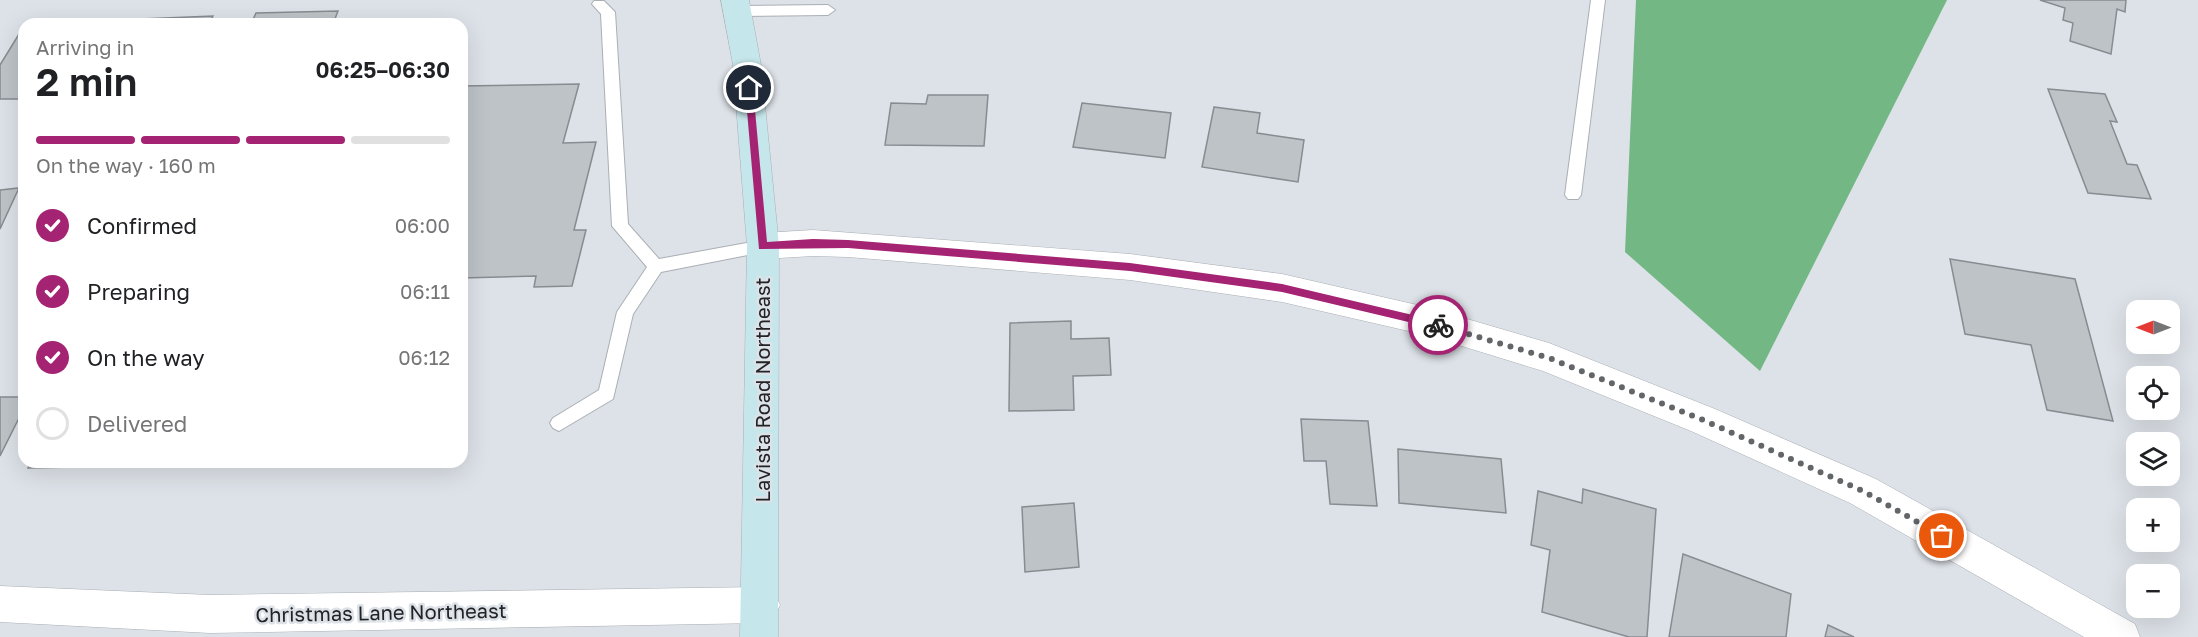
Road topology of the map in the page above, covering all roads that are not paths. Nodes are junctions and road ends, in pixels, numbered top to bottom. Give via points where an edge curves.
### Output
1 (1598, 0) edge
2 (599, 4) dead end
3 (736, 6) edge
4 (828, 10) dead end
5 (1573, 195) dead end
6 (763, 246) junction
7 (656, 266) junction
8 (559, 423) dead end
9 (0, 604) edge
10 (760, 621) edge
11 (2121, 637) edge

1 - 5 lane
2 - 7 lane via 608,12 620,226
3 - 4 lane
3 - 6 main road, Lavista Road Northeast via 747,65
6 - 7 lane
6 - 10 main road, Lavista Road Northeast
6 - 11 street via 848,244 1130,267 1282,288 1426,321 1549,358 1863,491
7 - 8 lane via 625,312 607,394
9 - 10 street, Christmas Lane Northeast via 210,614

